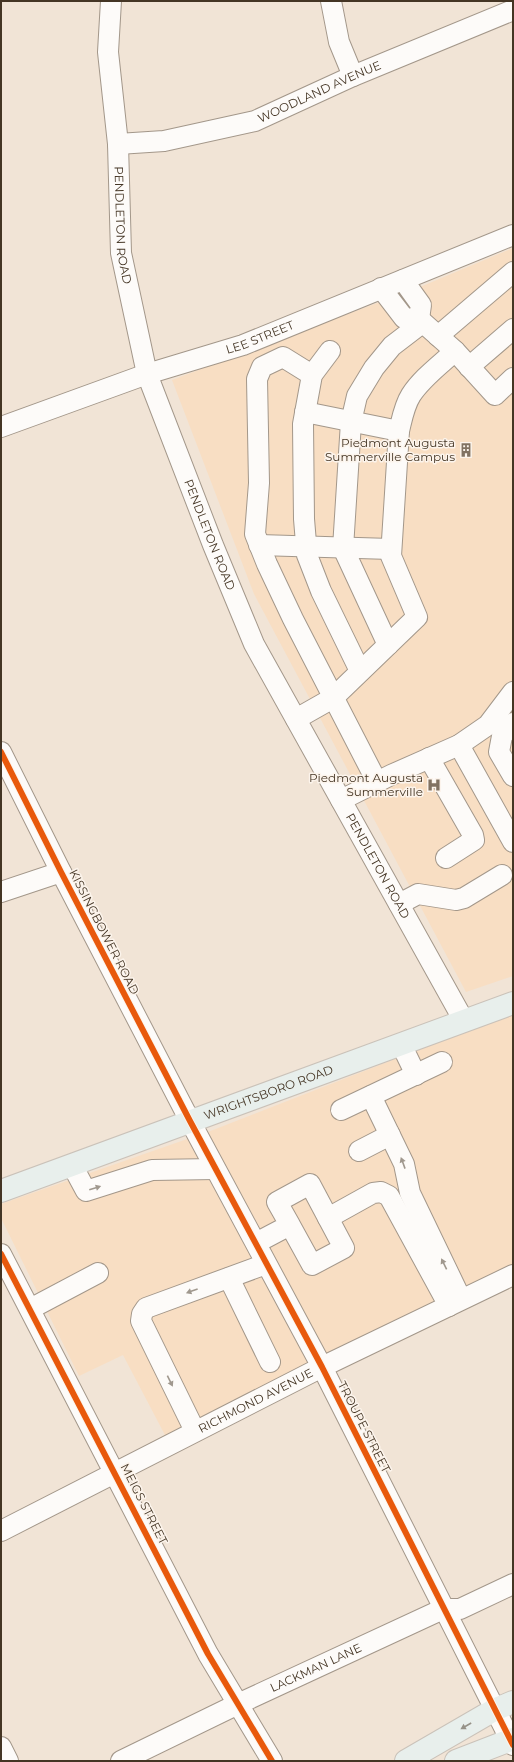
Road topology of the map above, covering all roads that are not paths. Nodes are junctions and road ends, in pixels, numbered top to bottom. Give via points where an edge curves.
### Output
1 (112, 1) edge
2 (332, 1) edge
3 (513, 10) edge
4 (353, 76) junction
5 (118, 144) junction
6 (513, 235) edge
7 (513, 272) edge
8 (404, 280) junction
9 (381, 288) junction
10 (420, 321) junction
11 (513, 329) edge
12 (438, 336) junction
13 (330, 350) dead end
14 (455, 351) junction
15 (469, 367) junction
16 (147, 374) junction
17 (312, 375) junction
18 (513, 378) edge
19 (305, 412) junction
20 (351, 422) junction
21 (1, 427) edge
22 (399, 431) junction
23 (260, 545) junction
24 (306, 546) junction
25 (343, 548) junction
26 (391, 549) junction
27 (388, 645) junction
28 (360, 671) junction
29 (513, 692) edge
30 (333, 698) junction
31 (296, 719) junction
32 (513, 724) edge
33 (460, 745) junction
34 (1, 752) edge
35 (429, 758) junction
36 (513, 776) edge
37 (377, 782) junction
38 (341, 800) junction
39 (513, 842) edge
40 (446, 858) dead end
41 (61, 872) junction
42 (502, 875) dead end
43 (1, 892) edge
44 (399, 904) junction
45 (513, 1003) edge
46 (464, 1021) junction
47 (401, 1044) junction
48 (442, 1062) dead end
49 (416, 1075) junction
50 (371, 1096) junction
51 (341, 1110) dead end
52 (190, 1122) junction
53 (390, 1135) junction
54 (359, 1150) dead end
55 (72, 1165) junction
56 (215, 1169) junction
57 (1, 1191) edge
58 (328, 1218) junction
59 (290, 1225) junction
60 (256, 1243) junction
61 (1, 1254) edge
62 (266, 1264) junction
63 (98, 1273) dead end
64 (513, 1275) edge
65 (229, 1278) junction
66 (455, 1302) junction
67 (30, 1309) junction
68 (270, 1362) dead end
69 (322, 1367) junction
70 (195, 1431) junction
71 (115, 1472) junction
72 (1, 1531) edge
73 (513, 1584) edge
74 (443, 1609) junction
75 (238, 1704) junction
76 (504, 1706) edge
77 (512, 1741) edge
78 (1, 1747) edge
79 (8, 1761) edge
80 (121, 1761) edge
81 (272, 1761) edge
82 (406, 1761) edge
83 (456, 1761) edge

1 - 5 street, PENDLETON ROAD via 108,52
2 - 4 street via 339,42
3 - 4 street, WOODLAND AVENUE
4 - 5 street, WOODLAND AVENUE via 255,121 164,141
5 - 16 street, PENDLETON ROAD via 121,253
6 - 8 street, LEE STREET
7 - 12 street
8 - 9 street, LEE STREET
8 - 10 street via 421,304
9 - 10 street via 404,318
9 - 16 street, LEE STREET via 243,345
10 - 12 street
10 - 20 street via 392,346 374,368 357,396
11 - 15 street
12 - 14 street
13 - 17 street
14 - 15 street
14 - 22 street via 410,396
15 - 18 street via 495,395
16 - 21 street, LEE STREET
16 - 31 street, PENDLETON ROAD via 212,545 254,644
17 - 19 street
17 - 23 street via 283,357 262,367 257,379 259,483 255,534
19 - 20 street
19 - 24 street via 303,424
20 - 22 street
20 - 25 street
22 - 26 street
23 - 24 street
23 - 30 street via 293,619
24 - 25 street
24 - 28 street via 321,591
25 - 26 street
25 - 27 street
26 - 27 street via 390,556 417,617
27 - 28 street
28 - 30 street
29 - 33 street via 488,725
30 - 31 street
30 - 37 street
31 - 38 street, PENDLETON ROAD
32 - 36 street via 502,736 499,752
33 - 35 street
33 - 39 street
34 - 41 street, KISSINGBOWER ROAD
35 - 37 street
35 - 40 street via 474,840
37 - 38 street
38 - 44 street, PENDLETON ROAD
41 - 43 street
41 - 52 street, KISSINGBOWER ROAD
42 - 44 street via 464,898 456,900 418,894
44 - 46 street, PENDLETON ROAD
45 - 46 main road, WRIGHTSBORO ROAD
46 - 47 main road, WRIGHTSBORO ROAD
47 - 49 street
47 - 52 main road, WRIGHTSBORO ROAD
48 - 49 street
49 - 50 street
50 - 51 street
50 - 53 street
52 - 55 main road, WRIGHTSBORO ROAD
52 - 56 street, TROUPE STREET
53 - 54 street
66 -> 53 street via 410,1193 404,1164
55 -> 56 street via 86,1191 152,1170
55 - 57 main road, WRIGHTSBORO ROAD
56 - 60 street, TROUPE STREET
58 - 59 street via 310,1184 277,1202
58 - 59 street via 344,1248 312,1266
58 - 66 street via 373,1193 381,1192 389,1196
59 - 60 street
60 - 62 street, TROUPE STREET
61 - 67 street, MEIGS STREET
62 - 65 street
62 - 69 street, TROUPE STREET
63 - 67 street
64 - 66 street, RICHMOND AVENUE
65 - 68 street
65 -> 70 street via 146,1308 142,1314 141,1321
66 - 69 street, RICHMOND AVENUE
67 - 71 street, MEIGS STREET
69 - 70 street, RICHMOND AVENUE
69 - 74 street, TROUPE STREET
70 - 71 street, RICHMOND AVENUE
71 - 72 street, RICHMOND AVENUE
71 - 75 street, MEIGS STREET via 208,1654
73 - 74 street, LACKMAN LANE via 460,1608
74 - 75 street, LACKMAN LANE
74 - 76 street, TROUPE STREET
75 - 80 street, LACKMAN LANE
75 - 81 street, MEIGS STREET
76 - 77 street, TROUPE STREET
76 -> 82 main road
77 - 83 main road
78 - 79 street

